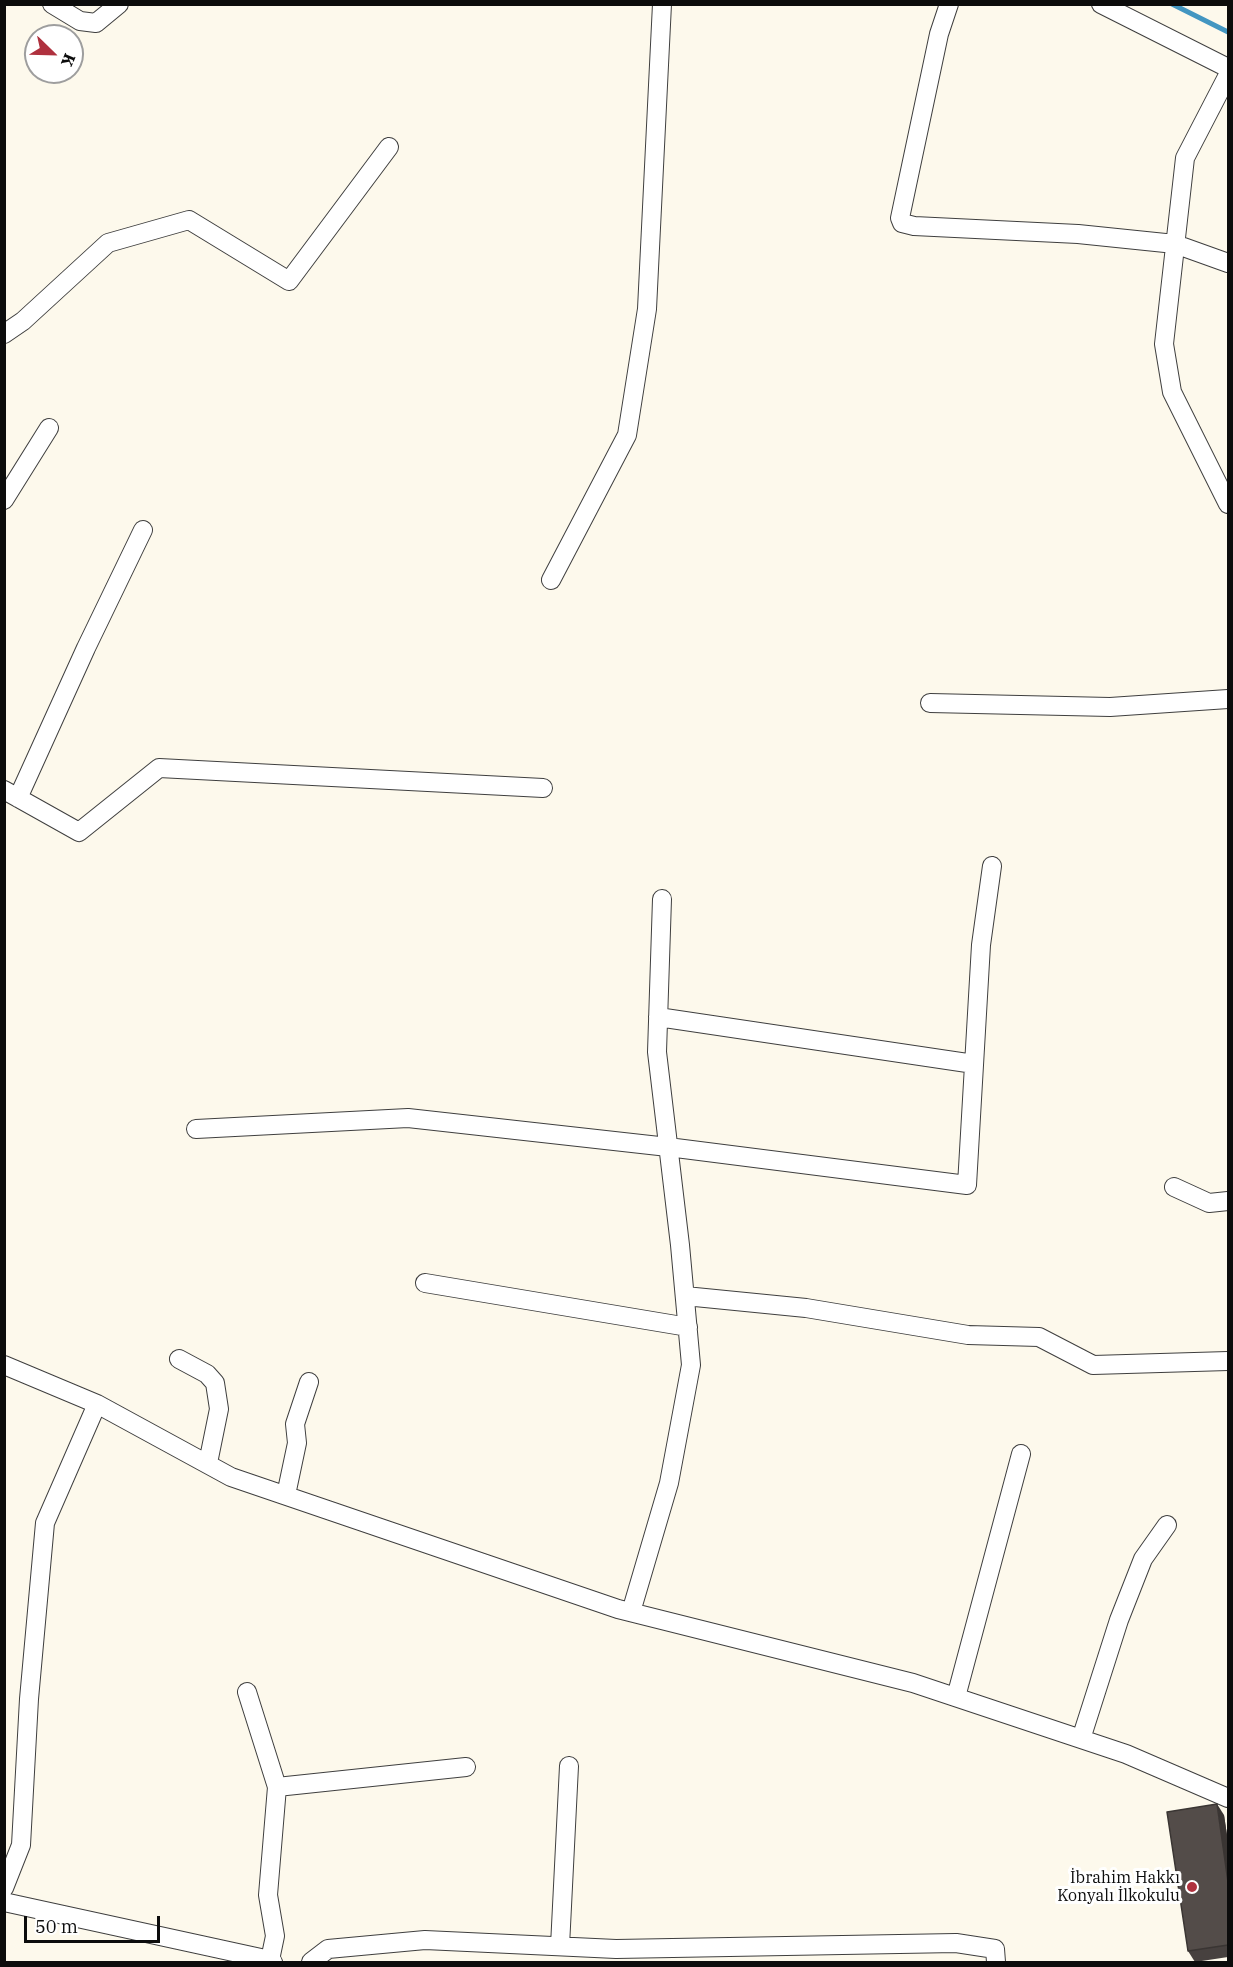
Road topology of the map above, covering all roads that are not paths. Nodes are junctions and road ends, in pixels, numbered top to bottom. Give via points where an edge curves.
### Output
1 (52, 4) edge
2 (119, 4) edge
3 (662, 4) edge
4 (949, 4) edge
5 (1101, 4) edge
6 (1228, 68) edge
7 (1228, 75) edge
8 (389, 147) dead end
9 (1175, 244) junction
10 (1228, 263) edge
11 (4, 334) edge
12 (49, 428) dead end
13 (4, 500) edge
14 (1228, 504) edge
15 (143, 530) dead end
16 (551, 580) dead end
17 (1228, 699) edge
18 (930, 703) dead end
19 (543, 788) dead end
20 (11, 794) edge
21 (992, 866) dead end
22 (662, 899) dead end
23 (658, 1017) junction
24 (974, 1064) junction
25 (196, 1129) dead end
26 (668, 1147) junction
27 (1174, 1187) dead end
28 (1228, 1201) edge
29 (424, 1283) dead end
30 (685, 1296) junction
31 (688, 1327) junction
32 (179, 1359) dead end
33 (1228, 1361) edge
34 (4, 1365) edge
35 (309, 1382) dead end
36 (97, 1404) junction
37 (1022, 1454) dead end
38 (208, 1463) junction
39 (286, 1495) junction
40 (1167, 1525) dead end
41 (631, 1612) junction
42 (247, 1692) dead end
43 (956, 1697) junction
44 (1081, 1739) junction
45 (569, 1766) dead end
46 (466, 1767) dead end
47 (277, 1787) junction
48 (1228, 1798) edge
49 (4, 1888) edge
50 (4, 1902) edge
51 (560, 1946) junction
52 (615, 1956) edge
53 (271, 1961) edge
54 (311, 1962) edge
55 (996, 1962) edge

1 - 2 street via 80,21 96,23
3 - 16 street via 647,309 627,435
4 - 9 street via 910,166 902,223
5 - 6 street
7 - 9 street via 1185,158
8 - 11 street via 289,281 189,220 108,243
9 - 10 street
9 - 14 street via 1164,344 1172,392
12 - 13 street
15 - 20 street
17 - 18 street via 1110,707
19 - 20 street via 159,768 79,832
21 - 24 street via 981,945
22 - 23 street
23 - 24 street
23 - 26 street via 657,1052
24 - 26 street via 967,1185
25 - 26 street via 408,1118
26 - 30 street
27 - 28 street via 1209,1203
29 - 31 street
30 - 31 street
30 - 33 street via 806,1308 968,1335 1039,1337 1093,1365
31 - 41 street via 691,1365 669,1483
32 - 38 street via 207,1374 215,1383 219,1409
34 - 36 street
35 - 39 street via 295,1424 297,1443
36 - 38 street
36 - 49 street via 45,1523 21,1845
37 - 43 street
38 - 39 street via 231,1477
39 - 41 street
40 - 44 street via 1143,1559
41 - 43 street
42 - 47 street
43 - 44 street
44 - 48 street
45 - 51 street
46 - 47 street
47 - 53 street via 268,1895 275,1936
50 - 53 street
51 - 52 street
51 - 54 street via 425,1940 327,1949
52 - 55 street via 956,1943 995,1949

